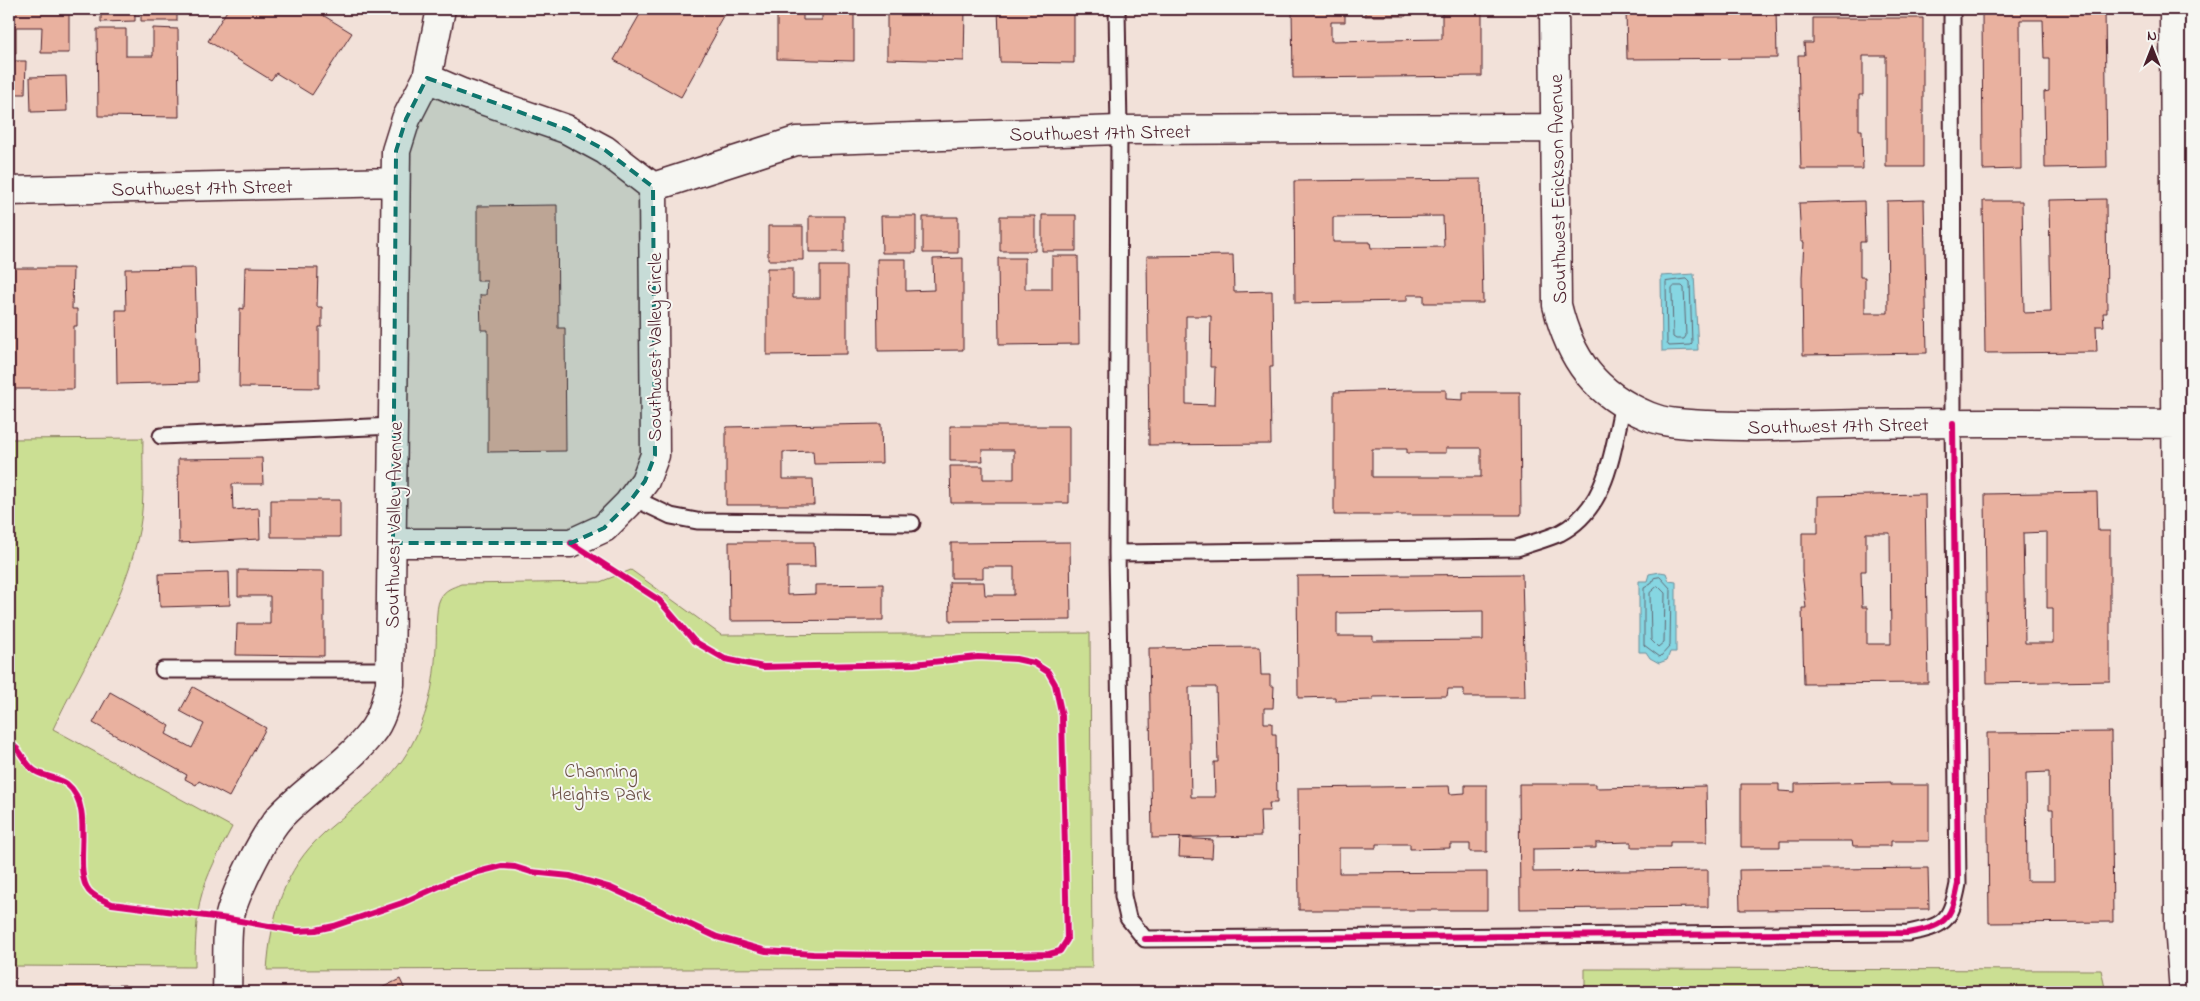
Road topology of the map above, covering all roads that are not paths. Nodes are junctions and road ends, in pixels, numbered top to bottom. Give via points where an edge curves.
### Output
1 (441, 9) edge
2 (1117, 9) edge
3 (1554, 9) edge
4 (1952, 9) edge
5 (2174, 9) edge
6 (427, 78) junction
7 (1556, 128) junction
8 (1119, 130) junction
9 (395, 182) junction
10 (653, 187) junction
11 (9, 191) edge
12 (1600, 386) joint
13 (1623, 404) junction
14 (2181, 414) edge
15 (1953, 422) junction
16 (394, 426) junction
17 (161, 436) dead end
18 (633, 498) junction
19 (912, 523) dead end
20 (393, 543) junction
21 (1117, 553) junction
22 (163, 670) dead end
23 (391, 670) junction
24 (227, 992) edge
25 (2184, 992) edge

1 - 6 street, Southwest Valley Avenue
2 - 8 lane
3 - 7 street, Southwest Erickson Avenue
4 - 15 lane
5 - 14 street
6 - 9 street, Southwest Valley Avenue via 406,119 396,151
6 - 10 street via 566,129 605,150
7 - 8 street, Southwest 17th Street
7 - 12 street, Southwest Erickson Avenue via 1557,305 1563,331 1575,356
8 - 10 street, Southwest 17th Street via 796,141
8 - 21 lane
9 - 11 street, Southwest 17th Street
9 - 16 street, Southwest Valley Avenue
10 - 18 street, Southwest Valley Circle via 655,455 645,481
12 - 13 street, Southwest 17th Street
13 - 15 street, Southwest 17th Street via 1650,417 1679,424 1732,427
13 - 21 lane via 1605,482 1588,512 1561,532 1517,548
14 - 15 street, Southwest 17th Street
14 - 25 street via 2179,926
15 - 21 lane via 1958,884 1947,920 1930,929 1908,933 1146,939 1128,918 1123,896
16 - 17 lane
16 - 20 street, Southwest Valley Avenue
18 - 19 lane via 671,516 698,521
18 - 20 street, Southwest Valley Circle via 604,528 571,543
20 - 23 street, Southwest Valley Avenue
22 - 23 lane
23 - 24 street, Southwest Valley Avenue via 382,711 372,732 280,818 242,883 229,919

